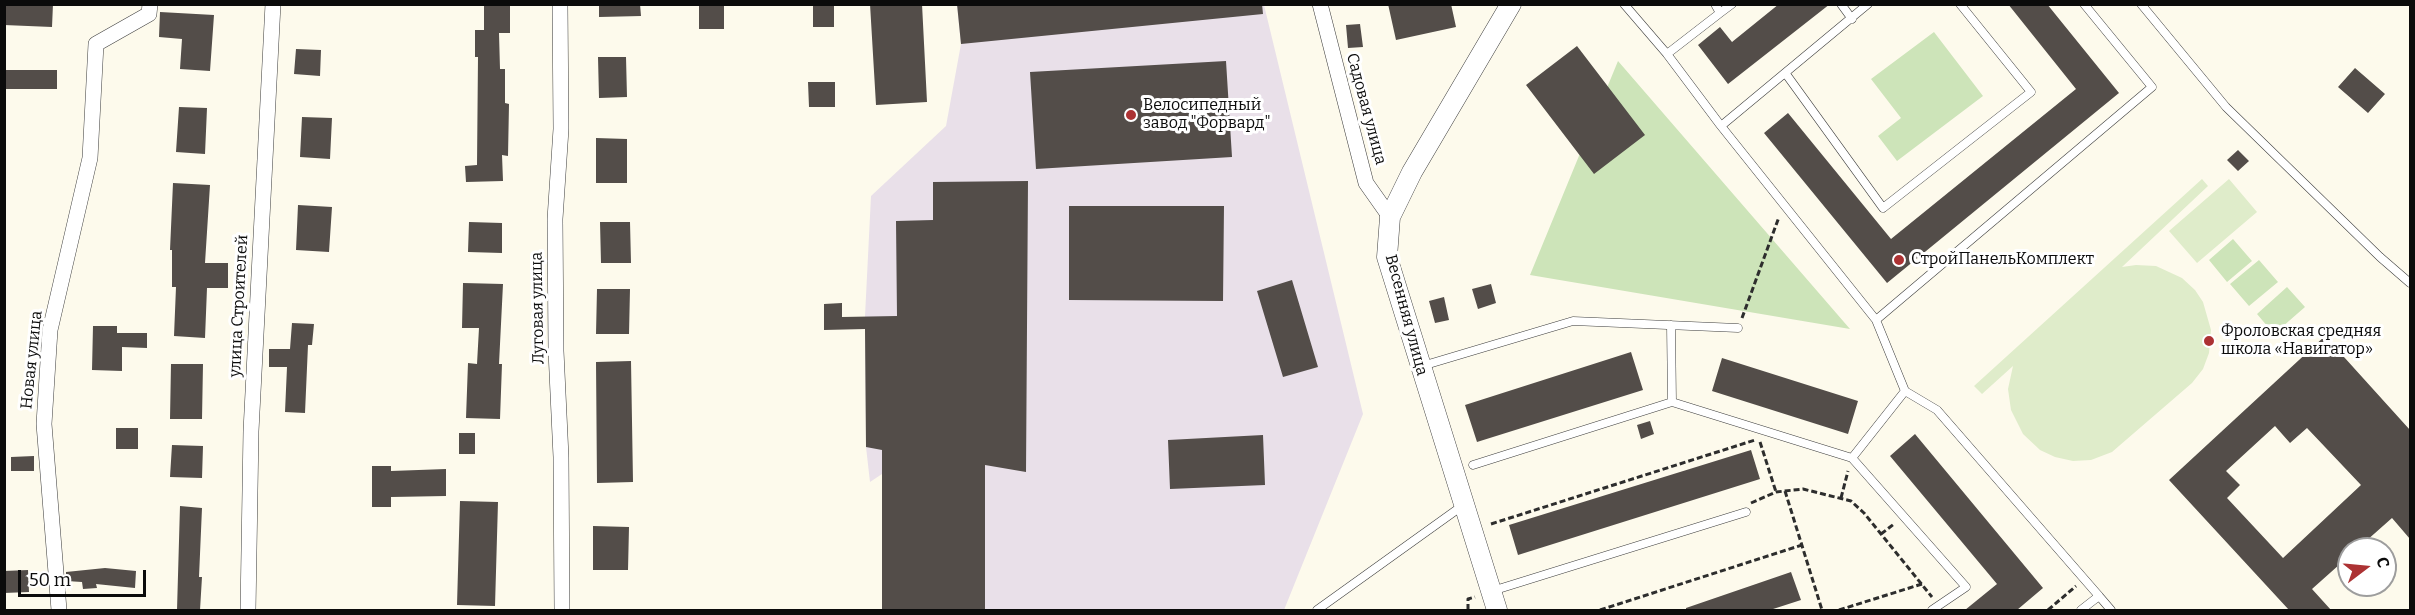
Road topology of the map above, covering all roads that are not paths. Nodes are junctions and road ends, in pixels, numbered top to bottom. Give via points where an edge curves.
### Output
1 (150, 4) edge
2 (273, 4) edge
3 (560, 4) edge
4 (1320, 4) edge
5 (1510, 4) edge
6 (1624, 4) edge
7 (1715, 4) edge
8 (1732, 4) edge
9 (1841, 4) edge
10 (1868, 4) edge
11 (1960, 4) edge
12 (2084, 4) edge
13 (2141, 4) edge
14 (1720, 13) junction
15 (1852, 19) junction
16 (1667, 54) junction
17 (1786, 74) junction
18 (1721, 126) junction
19 (1390, 217) junction
20 (2410, 283) edge
21 (1876, 320) junction
22 (1671, 325) junction
23 (1738, 328) road end
24 (1420, 367) junction
25 (1905, 391) junction
26 (1672, 402) junction
27 (1852, 458) junction
28 (1473, 465) dead end
29 (1464, 505) junction
30 (1746, 512) road end
31 (1491, 591) junction
32 (2099, 596) junction
33 (59, 610) edge
34 (248, 610) edge
35 (562, 610) edge
36 (1317, 610) edge
37 (1497, 610) edge
38 (1932, 610) edge
39 (2081, 610) edge
40 (2111, 610) edge

1 - 33 street, Новая улица via 149,14 96,44 90,158 50,330 44,424
2 - 34 street, улица Строителей via 251,431
3 - 35 street, Луговая улица via 561,129 555,219
4 - 19 street, Садовая улица via 1366,183
5 - 19 street, Весенняя улица
6 - 16 lane
7 - 14 lane
8 - 14 lane
9 - 15 lane
10 - 15 lane
11 - 17 lane via 2031,92 1883,208
12 - 21 lane via 2152,87
13 - 20 lane via 2226,107
14 - 16 lane
15 - 17 lane
16 - 18 lane
17 - 18 lane
18 - 21 lane
19 - 24 street, Весенняя улица via 1387,257
21 - 25 lane
22 - 23 lane
22 - 24 lane via 1573,321
22 - 26 lane
24 - 29 street, Весенняя улица
25 - 27 lane
25 - 32 lane via 1937,410
26 - 27 lane
26 - 28 lane
27 - 38 lane via 1966,587
29 - 31 street, Весенняя улица
29 - 36 lane
30 - 31 lane
31 - 37 street, Весенняя улица
32 - 39 lane
32 - 40 lane

